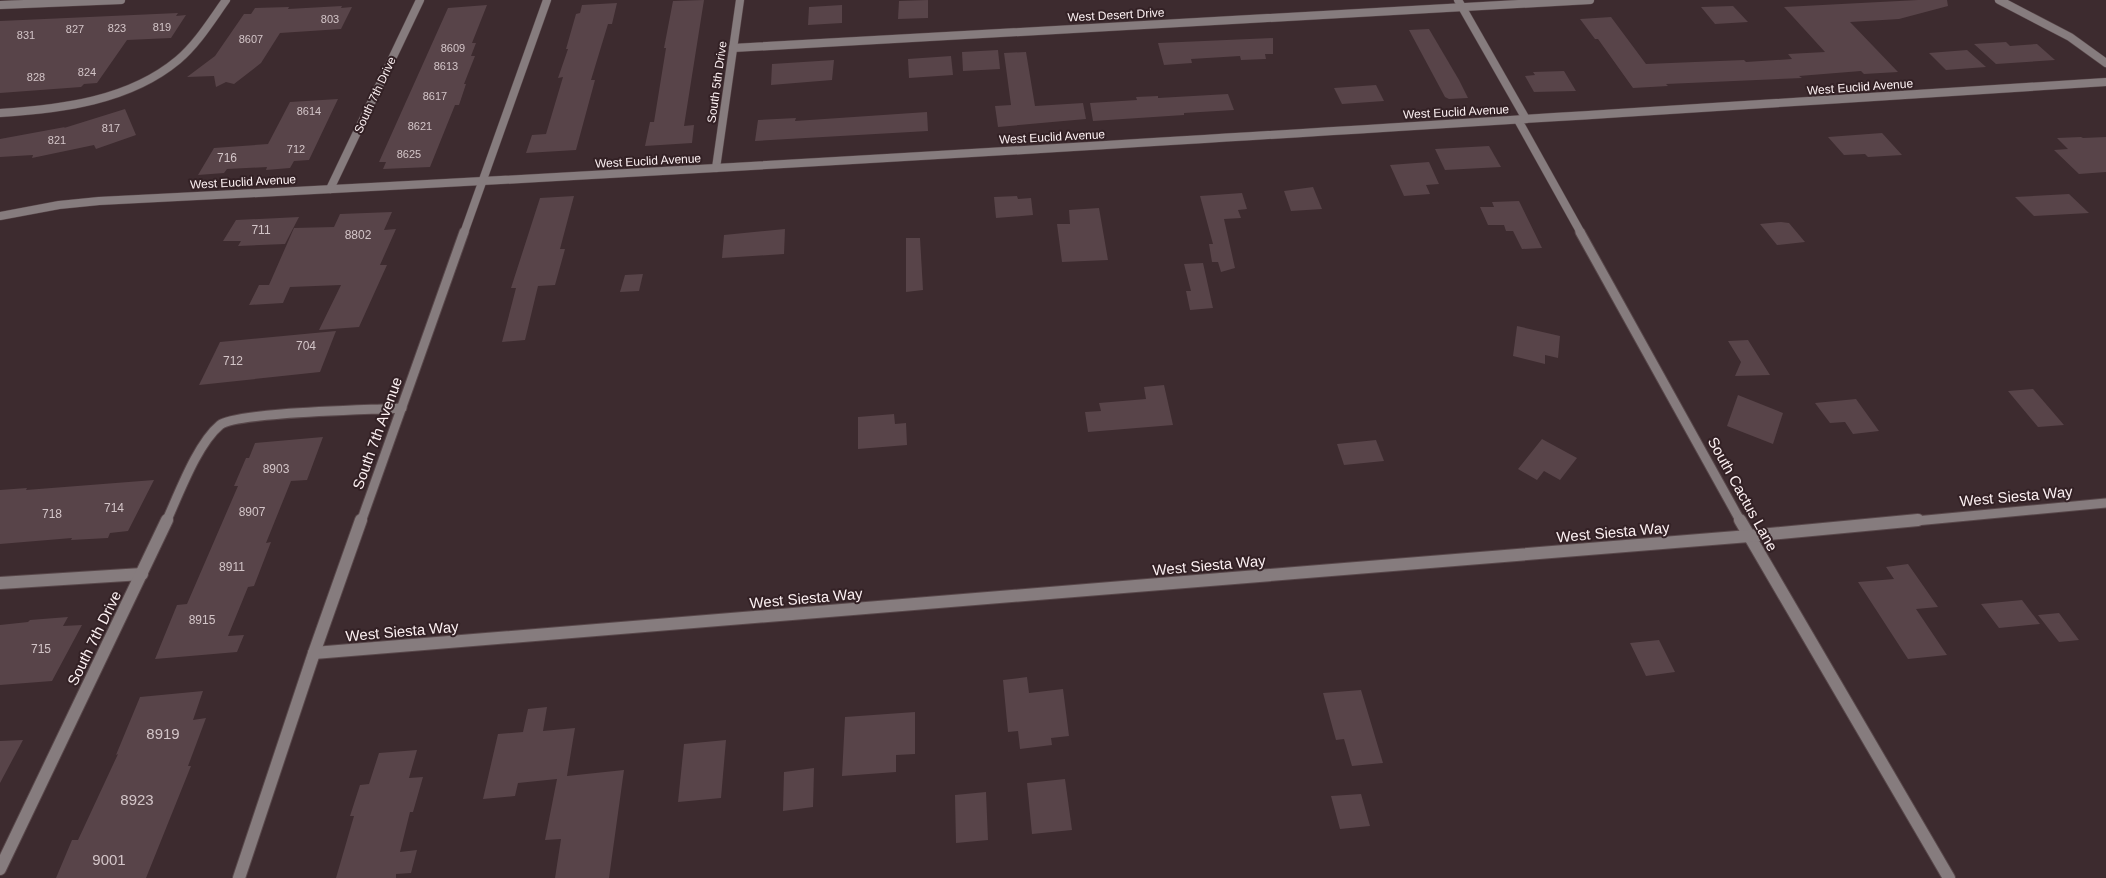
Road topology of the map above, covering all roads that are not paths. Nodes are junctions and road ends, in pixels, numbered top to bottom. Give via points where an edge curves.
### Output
1 (120, 0) edge
2 (226, 0) edge
3 (420, 0) edge
4 (547, 0) edge
5 (740, 0) edge
6 (1590, 0) edge
7 (1999, 0) edge
8 (1460, 3) edge
9 (0, 5) edge
10 (733, 48) junction
11 (2106, 63) edge
12 (2106, 82) edge
13 (0, 112) edge
14 (1522, 120) junction
15 (716, 168) junction
16 (482, 182) junction
17 (330, 189) junction
18 (0, 216) edge
19 (402, 408) junction
20 (2106, 503) edge
21 (1749, 536) junction
22 (142, 574) junction
23 (0, 583) edge
24 (314, 653) junction
25 (0, 868) edge
26 (238, 878) edge
27 (1949, 878) edge

1 - 9 street
2 - 13 street via 201,36 178,60 157,75 114,95 38,111
3 - 17 street, South 7th Drive
4 - 16 street, South 7th Avenue
5 - 10 street, South 5th Drive
6 - 8 street, West Desert Drive
7 - 11 street via 2070,36
8 - 10 street, West Desert Drive
8 - 14 street, South Cactus Lane
10 - 15 street, South 5th Drive
12 - 14 street, West Euclid Avenue
14 - 15 street, West Euclid Avenue
14 - 21 street, South Cactus Lane
15 - 16 street, West Euclid Avenue
16 - 17 street, West Euclid Avenue
16 - 19 street, South 7th Avenue
17 - 18 street, West Euclid Avenue via 99,201
19 - 22 street, South 7th Drive via 248,417 221,424 204,442
19 - 24 street, South 7th Avenue
20 - 21 street, West Siesta Way
21 - 24 street, West Siesta Way
21 - 27 street, South Cactus Lane
22 - 23 street
22 - 25 street, South 7th Drive
24 - 26 street, South 7th Avenue

